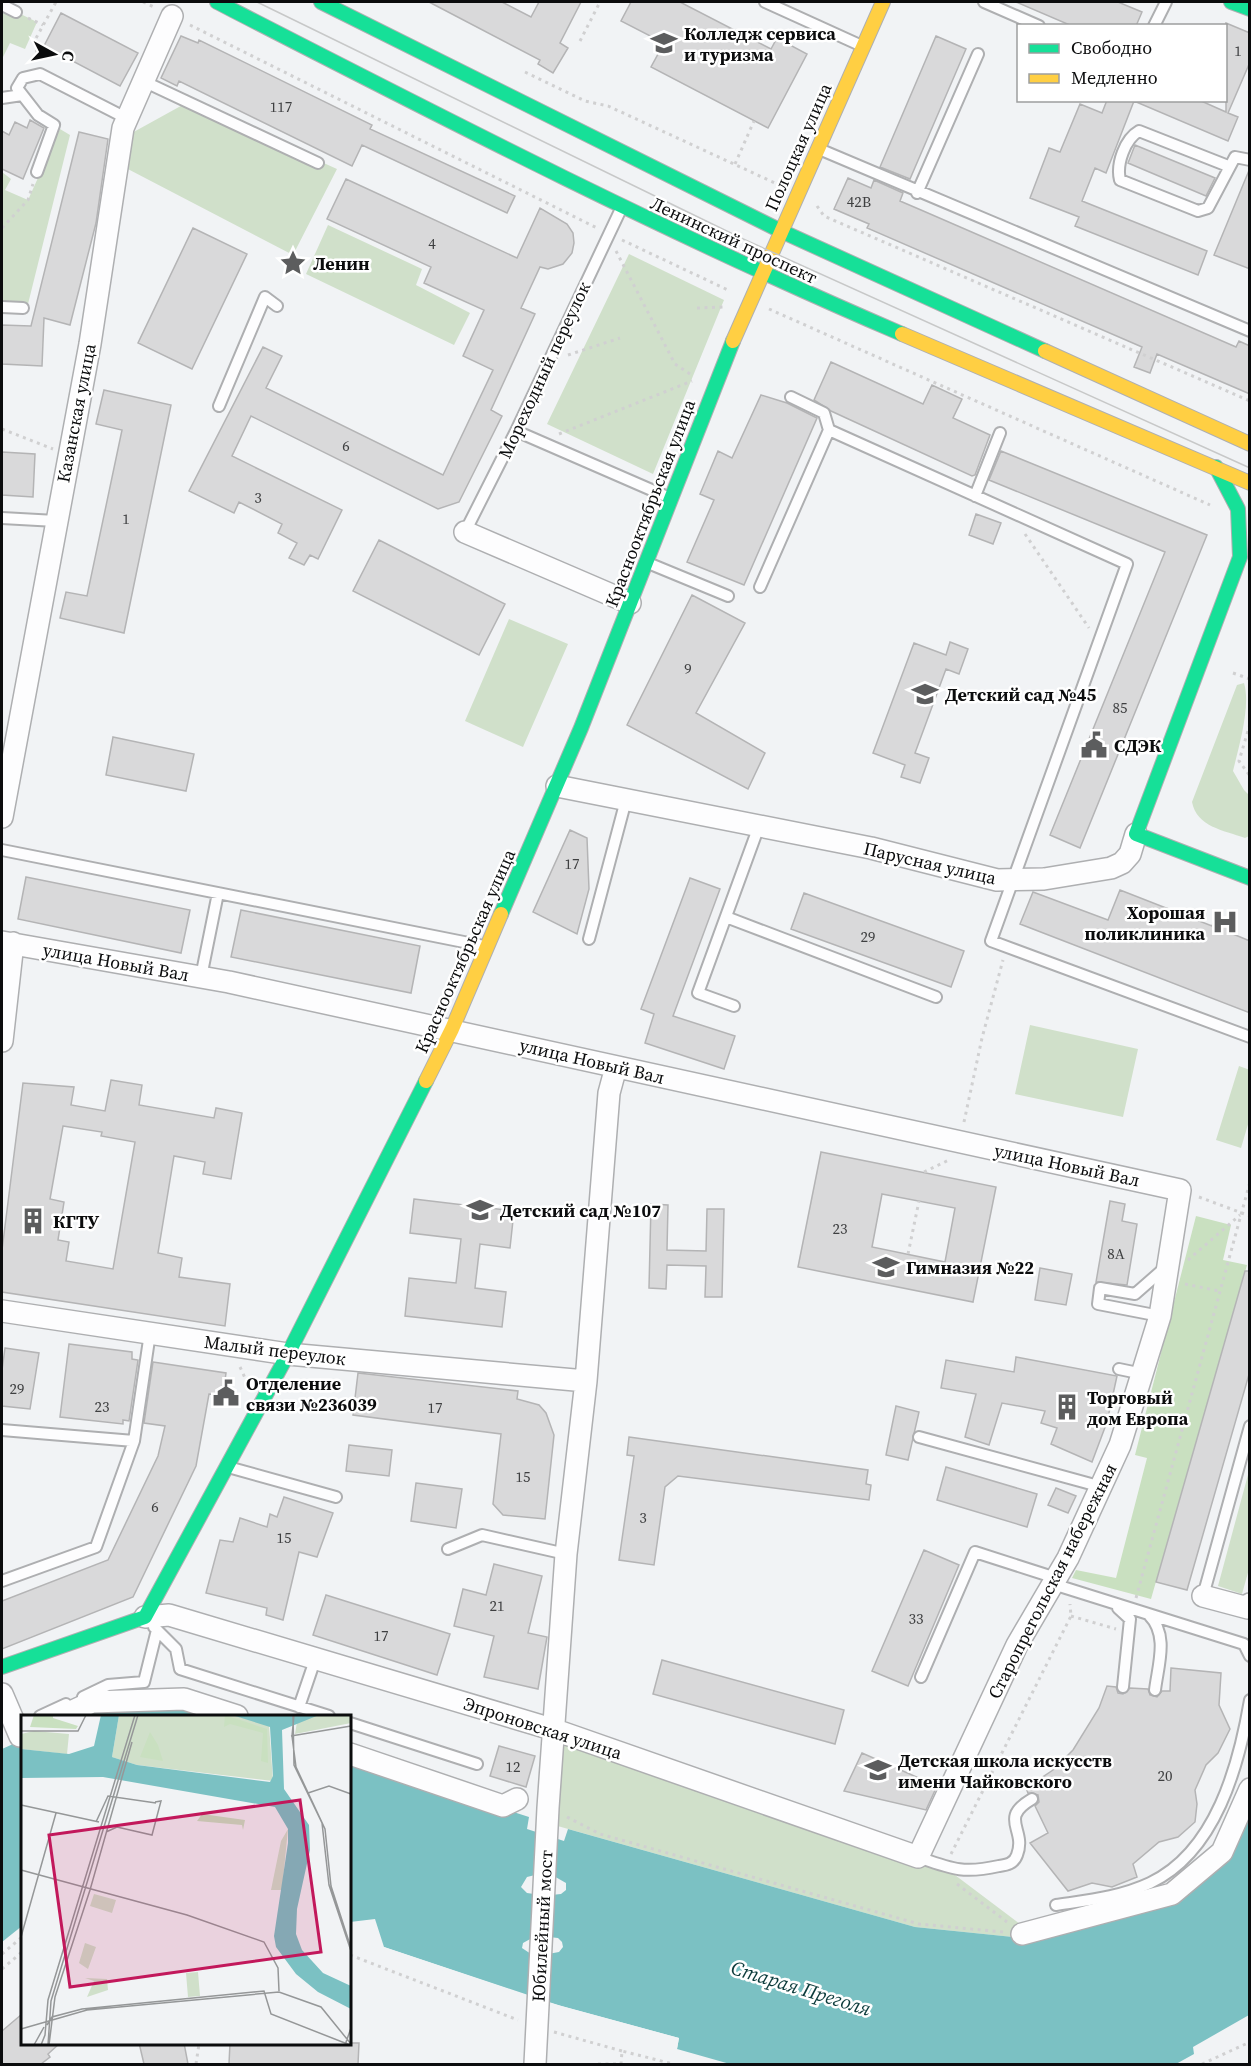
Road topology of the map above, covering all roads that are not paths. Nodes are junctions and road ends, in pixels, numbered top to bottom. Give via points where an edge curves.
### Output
1 (217, 2) edge
2 (321, 2) edge
3 (765, 2) edge
4 (883, 2) edge
5 (984, 2) edge
6 (1166, 2) edge
7 (1231, 2) edge
8 (2, 5) edge
9 (1250, 9) edge
10 (16, 12) dead end
11 (172, 16) dead end
12 (1034, 24) edge
13 (1155, 24) edge
14 (862, 46) junction
15 (978, 54) dead end
16 (143, 81) junction
17 (22, 95) junction
18 (2, 98) edge
19 (126, 118) junction
20 (816, 148) junction
21 (1250, 160) edge
22 (318, 163) dead end
23 (1228, 166) junction
24 (37, 172) road end
25 (917, 193) junction
26 (622, 208) junction
27 (781, 231) junction
28 (761, 274) junction
29 (277, 306) dead end
30 (2, 307) edge
31 (23, 308) dead end
32 (1250, 331) edge
33 (790, 397) dead end
34 (219, 406) dead end
35 (829, 430) junction
36 (516, 431) junction
37 (1000, 433) dead end
38 (1249, 443) edge
39 (1216, 467) junction
40 (1250, 483) edge
41 (975, 496) junction
42 (671, 498) junction
43 (2, 518) edge
44 (56, 521) junction
45 (465, 532) joint
46 (1245, 553) edge
47 (647, 562) junction
48 (760, 587) dead end
49 (728, 596) dead end
50 (630, 603) junction
51 (557, 786) junction
52 (626, 800) junction
53 (2, 818) edge
54 (759, 826) junction
55 (1136, 834) junction
56 (2, 850) edge
57 (1250, 878) edge
58 (1011, 880) junction
59 (218, 893) junction
60 (726, 917) junction
61 (589, 939) dead end
62 (7, 942) edge
63 (488, 947) junction
64 (201, 977) junction
65 (936, 997) dead end
66 (734, 1006) dead end
67 (452, 1029) junction
68 (1250, 1037) edge
69 (2, 1041) edge
70 (616, 1066) junction
71 (1180, 1190) joint
72 (1167, 1272) junction
73 (2, 1311) edge
74 (1160, 1316) junction
75 (150, 1333) junction
76 (288, 1354) junction
77 (1119, 1369) dead end
78 (1143, 1374) junction
79 (586, 1381) junction
80 (1250, 1426) edge
81 (2, 1430) edge
82 (919, 1437) dead end
83 (134, 1441) junction
84 (228, 1467) junction
85 (1102, 1487) junction
86 (336, 1497) dead end
87 (448, 1549) dead end
88 (567, 1554) junction
89 (2, 1581) edge
90 (1059, 1584) junction
91 (1203, 1596) joint
92 (1113, 1604) junction
93 (1250, 1604) edge
94 (1149, 1615) junction
95 (151, 1624) junction
96 (1250, 1656) edge
97 (316, 1657) junction
98 (2, 1667) edge
99 (921, 1677) dead end
100 (1123, 1687) dead end
101 (1155, 1690) dead end
102 (2, 1694) edge
103 (1250, 1700) edge
104 (299, 1707) junction
105 (42, 1715) edge
106 (64, 1715) edge
107 (234, 1715) edge
108 (326, 1715) edge
109 (351, 1723) edge
110 (555, 1730) junction
111 (21, 1736) edge
112 (351, 1755) edge
113 (477, 1764) dead end
114 (1250, 1789) edge
115 (518, 1799) dead end
116 (1032, 1799) dead end
117 (918, 1857) junction
118 (1056, 1905) dead end
119 (1022, 1934) road end
120 (535, 2064) edge

1 - 26 street, Ленинский проспект
2 - 27 street, Ленинский проспект
3 - 14 lane
4 - 14 street, Полоцкая улица
5 - 12 lane
6 - 13 lane
7 - 9 street
8 - 10 lane
11 - 16 street, Казанская улица
14 - 20 street, Полоцкая улица
15 - 25 lane
16 - 19 street, Казанская улица
16 - 22 lane
17 - 18 lane
17 - 19 lane via 17,88 23,78 40,74
17 - 24 lane via 38,115 54,125
19 - 44 street, Казанская улица via 90,344
20 - 25 lane
20 - 27 street, Полоцкая улица
21 - 23 lane via 1235,158
23 - 23 lane via 1208,208 1198,211 1120,180 1118,171 1129,136 1139,131
25 - 32 lane
26 - 28 street, Ленинский проспект
26 - 36 lane, Мореходный переулок
27 - 28 street, Полоцкая улица
27 - 38 street, Ленинский проспект
28 - 39 street, Ленинский проспект
28 - 42 street, Краснооктябрьская улица
29 - 34 lane via 265,297
30 - 31 lane
33 - 35 lane via 824,413
35 - 41 lane
35 - 48 lane
36 - 42 lane
36 - 45 lane, Мореходный переулок
37 - 41 lane
39 - 40 street, Ленинский проспект
39 - 46 street, Парусная улица via 1236,498
41 - 58 lane via 1127,564
42 - 47 street, Краснооктябрьская улица
43 - 44 lane
44 - 53 street, Казанская улица
45 - 50 street
46 - 55 street, Парусная улица
47 - 49 lane
47 - 50 street, Краснооктябрьская улица
50 - 51 street, Краснооктябрьская улица
51 - 52 street, Парусная улица
51 - 63 street, Краснооктябрьская улица
52 - 54 street, Парусная улица
52 - 61 lane
54 - 58 street, Парусная улица
54 - 60 lane
55 - 57 street
55 - 58 street, Парусная улица via 1130,854 1111,868
56 - 59 lane
58 - 68 lane via 991,941
59 - 63 lane
59 - 64 lane
60 - 65 lane
60 - 66 lane via 698,993
62 - 64 street, улица Новый Вал
62 - 69 street
63 - 67 street, Краснооктябрьская улица
64 - 67 street, улица Новый Вал
67 - 70 street, улица Новый Вал
67 - 76 street, Краснооктябрьская улица
70 - 71 street, улица Новый Вал
70 - 79 street via 609,1093
71 - 72 street, Старопрегольская набережная
72 - 74 street, Старопрегольская набережная
72 - 74 lane via 1135,1294 1100,1288 1098,1304
73 - 75 street, Малый переулок
74 - 78 street, Старопрегольская набережная
75 - 76 street, Малый переулок
75 - 83 lane
76 - 79 street, Малый переулок
76 - 84 street, Краснооктябрьская улица
77 - 78 lane
78 - 85 street, Старопрегольская набережная via 1132,1414
79 - 88 street
80 - 91 lane
81 - 83 lane
82 - 85 lane
83 - 89 lane via 96,1547
84 - 86 lane
84 - 95 street, Краснооктябрьская улица
85 - 90 street, Старопрегольская набережная
87 - 88 lane via 482,1535
88 - 110 street
90 - 92 lane
90 - 99 lane via 975,1552
90 - 117 street, Старопрегольская набережная via 1017,1645
91 - 93 street via 1248,1608
92 - 94 lane
92 - 100 lane via 1130,1619
94 - 96 lane via 1244,1644
94 - 101 lane via 1160,1629 1161,1641
95 - 97 street, Эпроновская улица via 169,1615
95 - 98 street, Эпроновская улица
95 - 104 lane via 176,1649 180,1669
95 - 105 lane via 144,1682 108,1685
97 - 104 lane
97 - 110 street, Эпроновская улица
102 - 111 street
103 - 118 lane via 1218,1810 1192,1849 1152,1882 1120,1894
104 - 108 lane
106 - 107 street via 92,1702 184,1699
109 - 113 lane
110 - 117 street, Эпроновская улица
110 - 120 street, Юбилейный мост
112 - 115 street via 502,1806
114 - 119 street via 1222,1852 1172,1894
116 - 117 lane, Эпроновская улица via 1015,1814 1018,1844 1017,1856 1011,1864 973,1872

